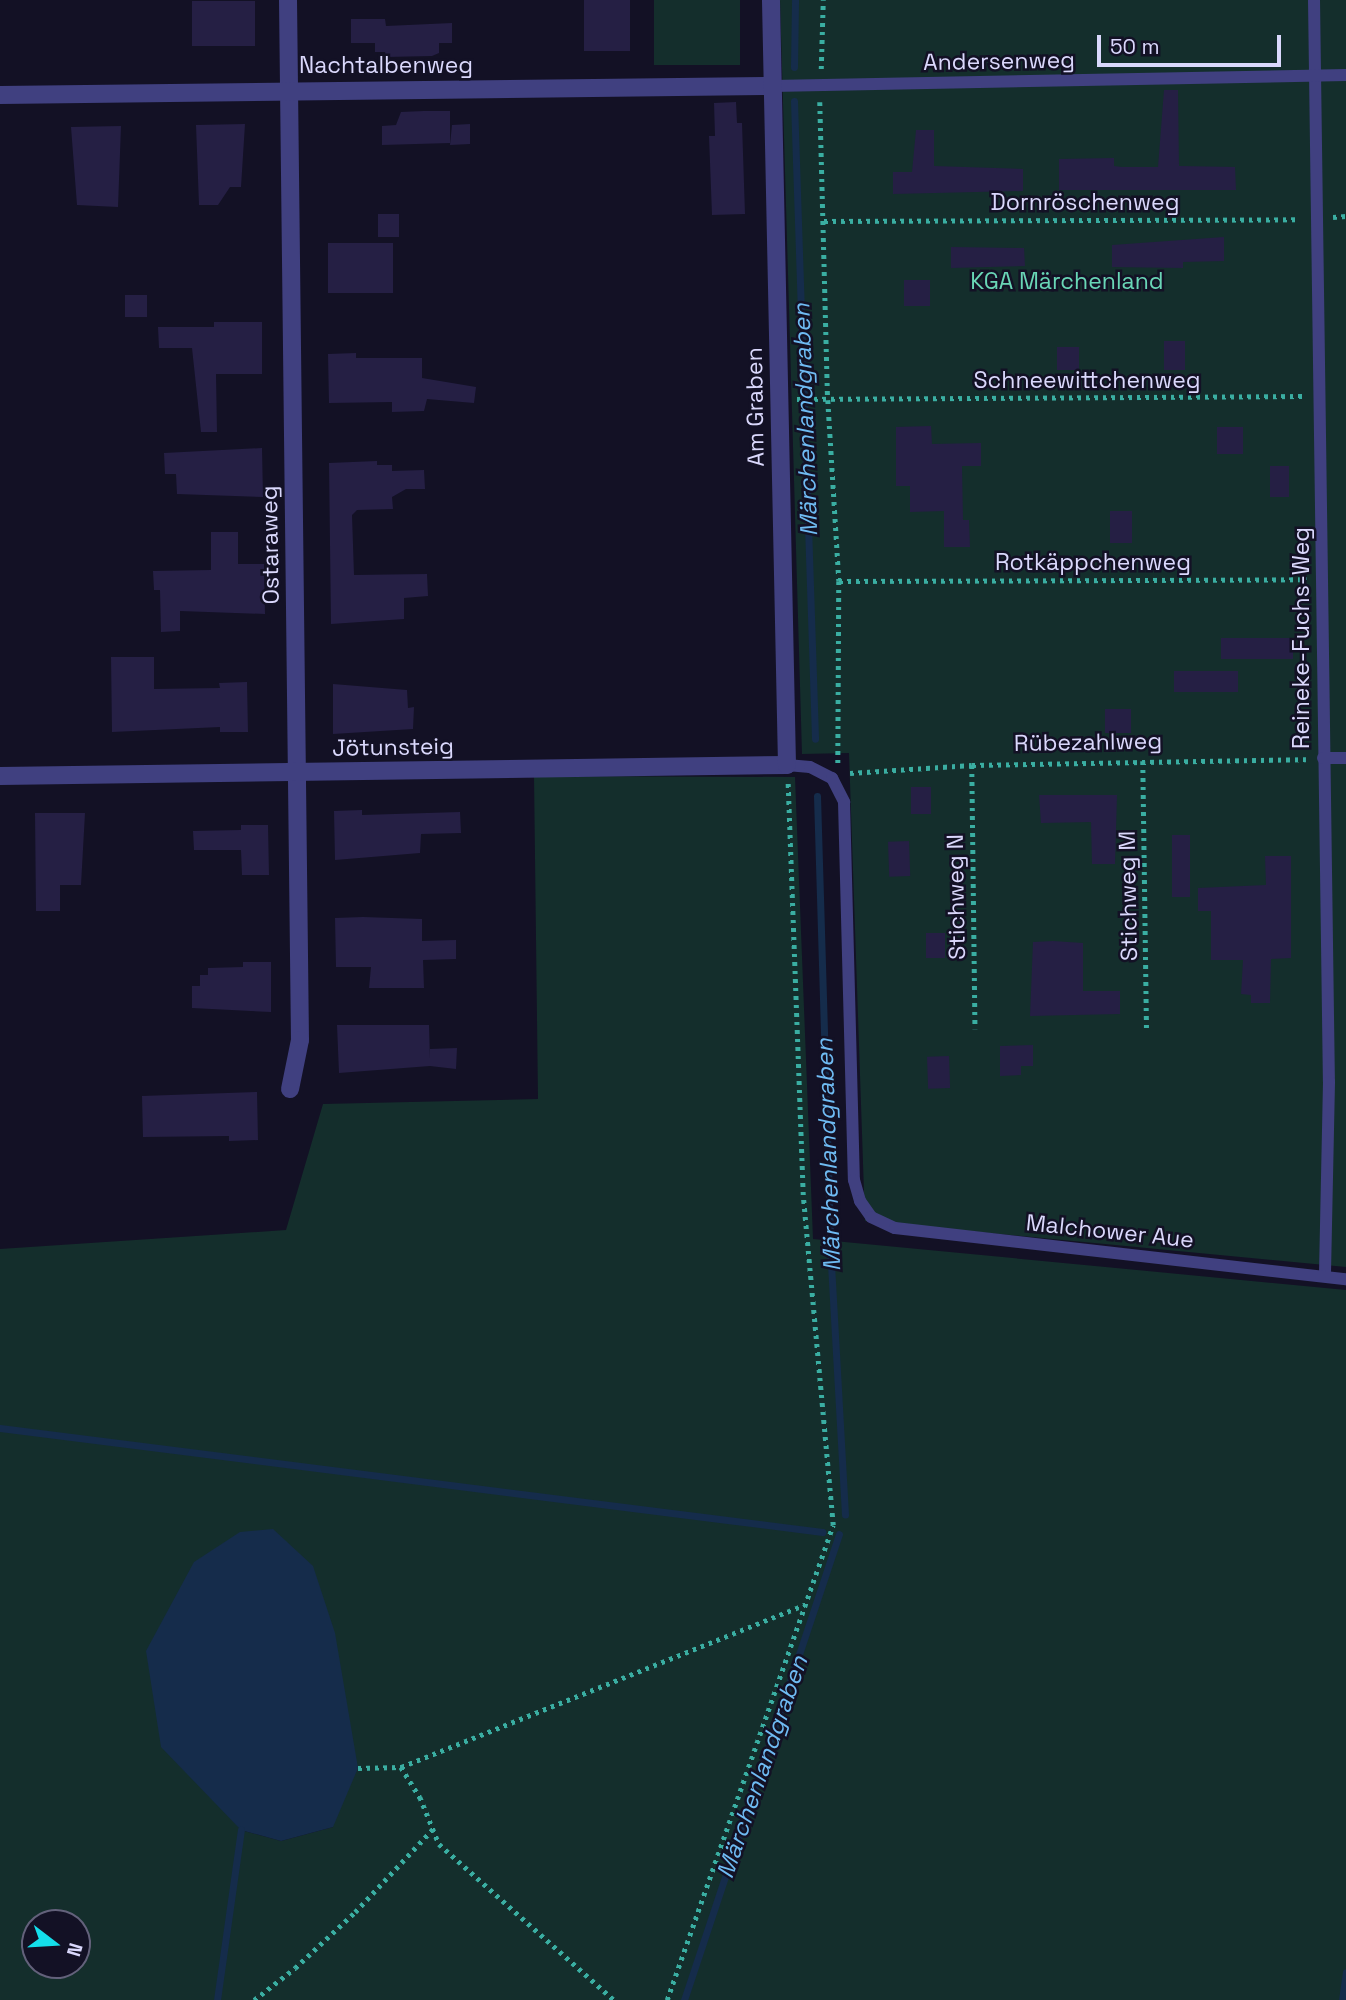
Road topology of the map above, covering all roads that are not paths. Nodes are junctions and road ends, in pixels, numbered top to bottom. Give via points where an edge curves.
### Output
1 (288, 0) edge
2 (771, 0) edge
3 (1314, 0) edge
4 (1346, 75) edge
5 (1316, 76) junction
6 (772, 86) junction
7 (289, 90) junction
8 (0, 95) edge
9 (1323, 758) junction
10 (1346, 758) edge
11 (787, 765) junction
12 (298, 773) junction
13 (0, 776) edge
14 (290, 1089) dead end
15 (1325, 1276) junction
16 (1346, 1279) edge

1 - 7 street, Ostaraweg
2 - 6 street, Am Graben
3 - 5 lane, Reineke-Fuchs-Weg
4 - 5 lane, Andersenweg
5 - 6 lane, Andersenweg
5 - 9 lane, Reineke-Fuchs-Weg
6 - 7 street, Nachtalbenweg
6 - 11 street, Am Graben
7 - 8 street, Nachtalbenweg
7 - 12 street, Ostaraweg
9 - 10 lane
9 - 15 lane, Reineke-Fuchs-Weg via 1329,1082
11 - 12 street, Jötunsteig
11 - 15 lane, Malchower Aue via 810,767 832,778 844,802 854,1180 860,1201 872,1217 895,1228
12 - 13 street, Jötunsteig
12 - 14 street, Ostaraweg via 300,1040
15 - 16 lane, Malchower Aue

